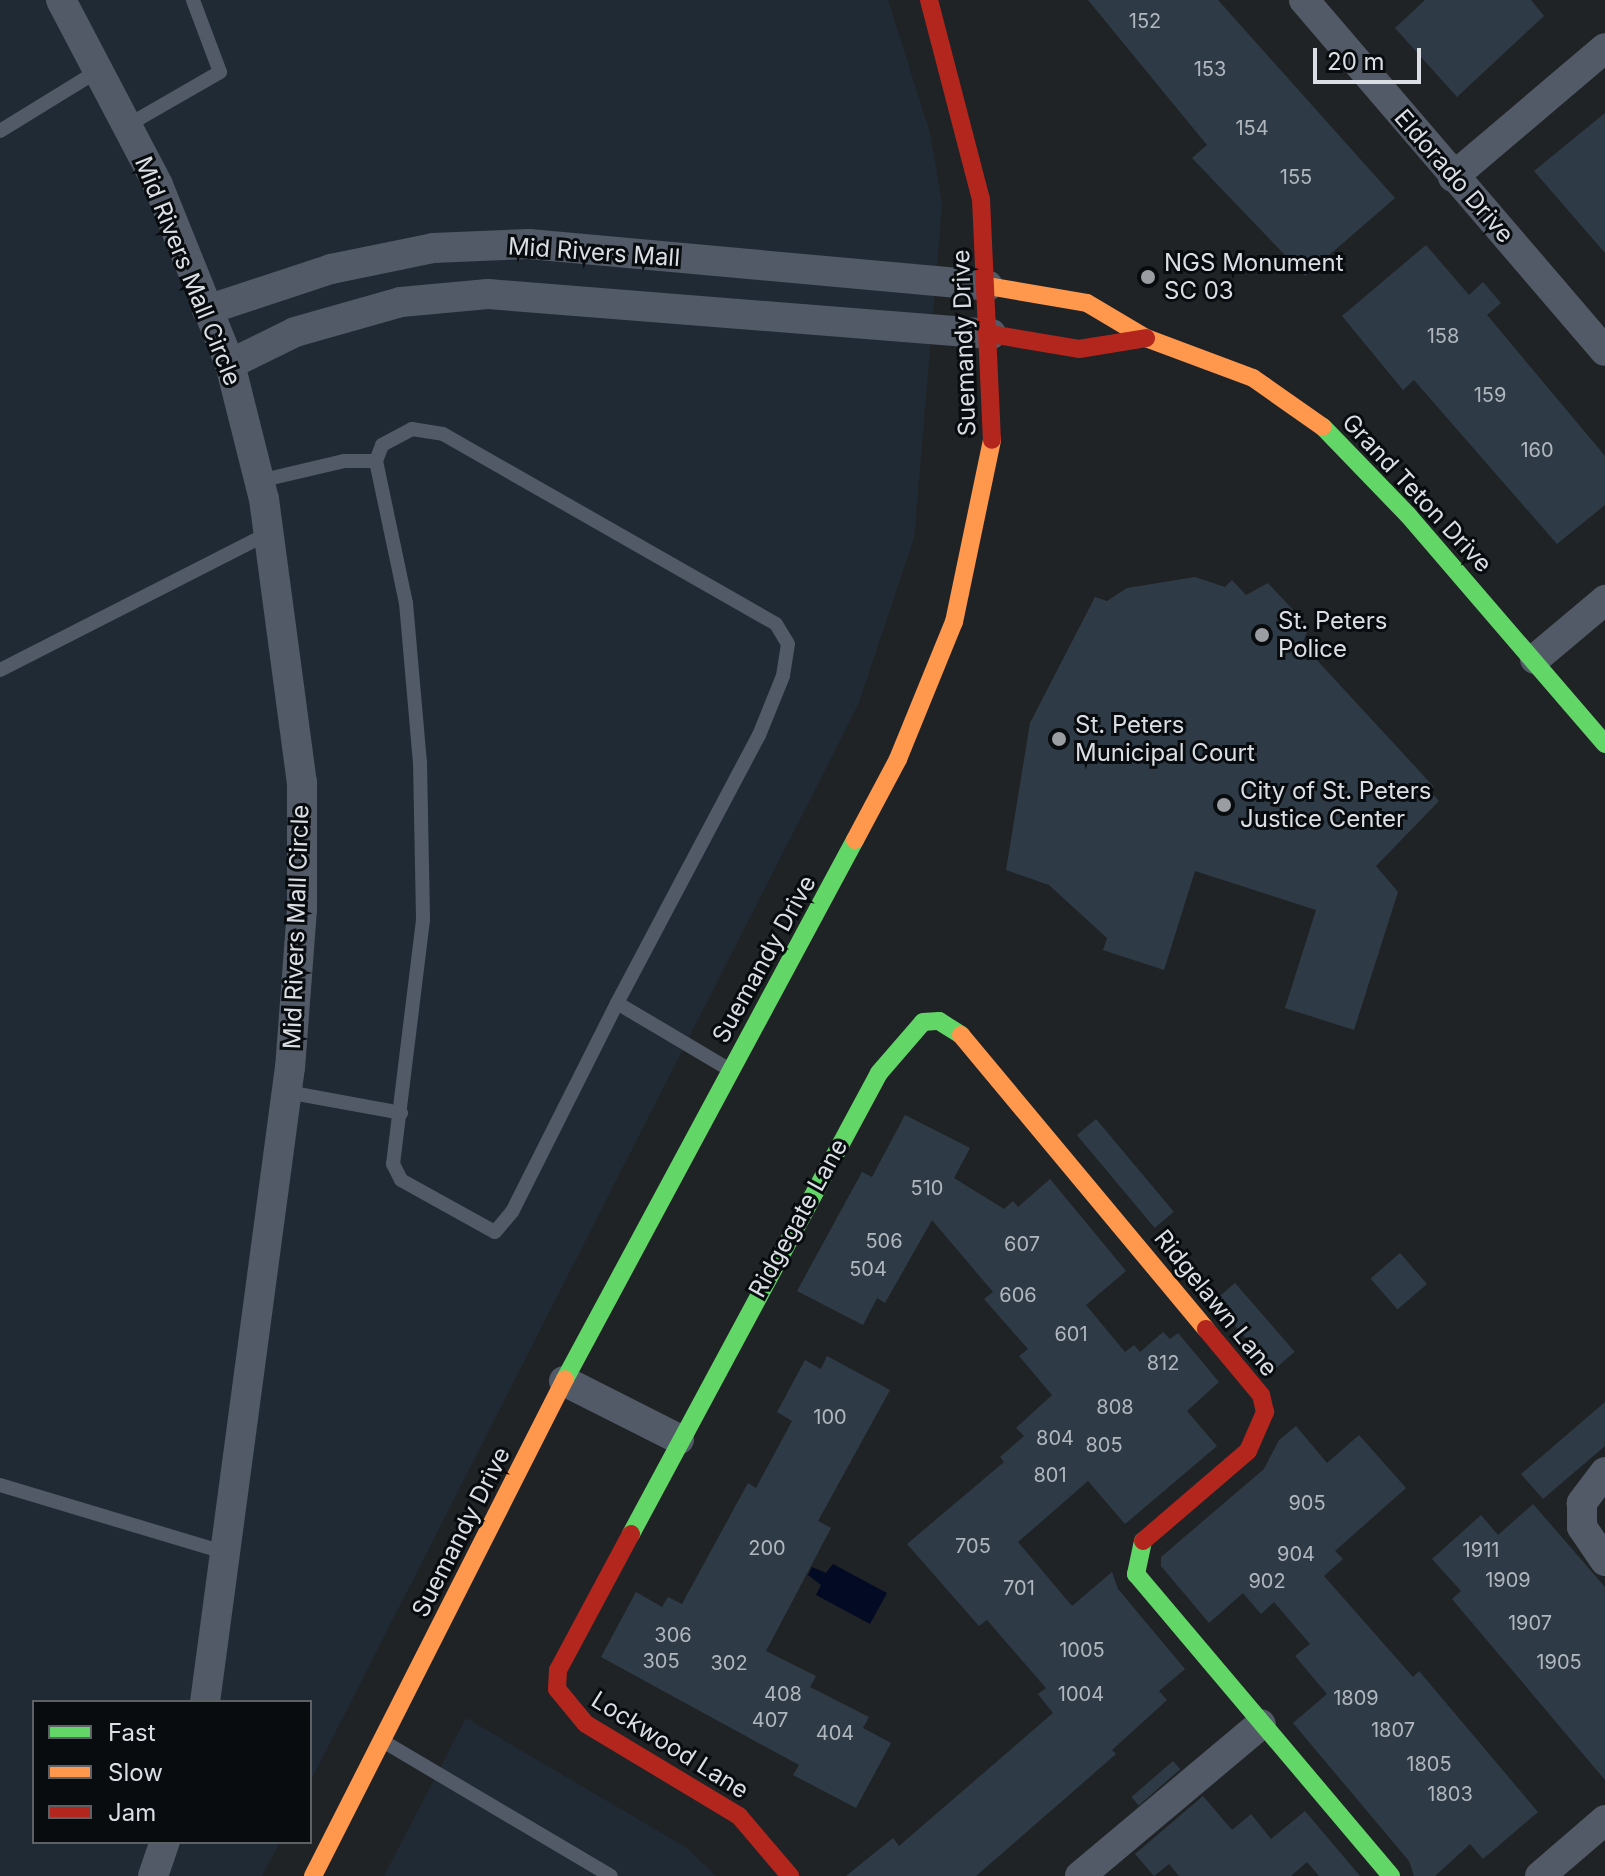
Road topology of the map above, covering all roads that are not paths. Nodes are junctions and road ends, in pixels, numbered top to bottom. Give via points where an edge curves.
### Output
1 (61, 0) edge
2 (193, 0) edge
3 (929, 0) edge
4 (1304, 0) edge
5 (1605, 48) edge
6 (99, 70) junction
7 (128, 125) junction
8 (0, 131) edge
9 (1453, 177) junction
10 (988, 286) junction
11 (207, 310) junction
12 (991, 334) junction
13 (1146, 338) junction
14 (1605, 351) edge
15 (230, 364) junction
16 (376, 461) junction
17 (259, 481) junction
18 (270, 533) junction
19 (1605, 600) edge
20 (1535, 659) junction
21 (0, 670) edge
22 (1602, 736) edge
23 (617, 1003) junction
24 (939, 1021) joint
25 (731, 1070) junction
26 (287, 1092) junction
27 (401, 1113) junction
28 (564, 1381) junction
29 (679, 1439) junction
30 (1605, 1472) edge
31 (0, 1485) edge
32 (228, 1553) junction
33 (1605, 1561) edge
34 (557, 1689) joint
35 (205, 1700) edge
36 (1261, 1724) junction
37 (382, 1741) junction
38 (1605, 1820) edge
39 (164, 1844) edge
40 (153, 1876) edge
41 (313, 1876) edge
42 (611, 1876) edge
43 (790, 1876) edge
44 (1080, 1876) edge
45 (1391, 1876) edge
46 (1540, 1876) edge

1 - 6 street, Mid Rivers Mall Circle
2 - 7 lane via 220,72
3 - 10 street, Suemandy Drive via 981,199
4 - 9 street, Eldorado Drive
5 - 9 street
6 - 7 street, Mid Rivers Mall Circle
6 - 8 lane
7 - 11 street, Mid Rivers Mall Circle
9 - 14 street, Eldorado Drive
10 - 11 street, Mid Rivers Mall via 529,244 433,248 360,263
10 - 12 street, Suemandy Drive
10 - 13 street, Grand Teton Drive via 1087,303
11 - 15 street, Mid Rivers Mall Circle
12 - 13 street, Grand Teton Drive via 1079,349
12 - 15 street, Mid Rivers Mall via 488,294 401,302 295,332
12 - 25 street, Suemandy Drive via 992,459 969,566 932,684
13 - 20 street, Grand Teton Drive via 1253,378 1319,423
15 - 17 street, Mid Rivers Mall Circle
16 - 17 lane via 344,461
16 - 23 lane via 382,445 412,429 443,434 776,624 788,644 783,676 759,735
16 - 27 lane via 406,603 420,762 423,920
17 - 18 street, Mid Rivers Mall Circle
18 - 21 lane
18 - 26 street, Mid Rivers Mall Circle via 302,782 302,909
19 - 20 street
20 - 22 street, Grand Teton Drive
23 - 25 lane
23 - 27 lane via 512,1212 495,1232 401,1180 393,1164
24 - 29 street, Ridgegate Lane via 914,1030 879,1073
24 - 36 street, Ridgelawn Lane via 957,1030 1261,1395 1265,1412 1248,1451 1153,1529 1133,1558 1149,1595
25 - 28 street, Suemandy Drive
26 - 27 lane
26 - 32 street, Mid Rivers Mall Circle
28 - 29 street
28 - 37 street, Suemandy Drive
29 - 34 street, Ridgegate Lane via 564,1650
30 - 33 street via 1582,1503 1582,1527
31 - 32 lane
32 - 35 street, Mid Rivers Mall Circle
34 - 43 street, Lockwood Lane via 586,1724 739,1816
36 - 44 street
36 - 45 street, Ridgelawn Lane
37 - 41 street, Suemandy Drive
37 - 42 lane
38 - 46 street
39 - 40 street

